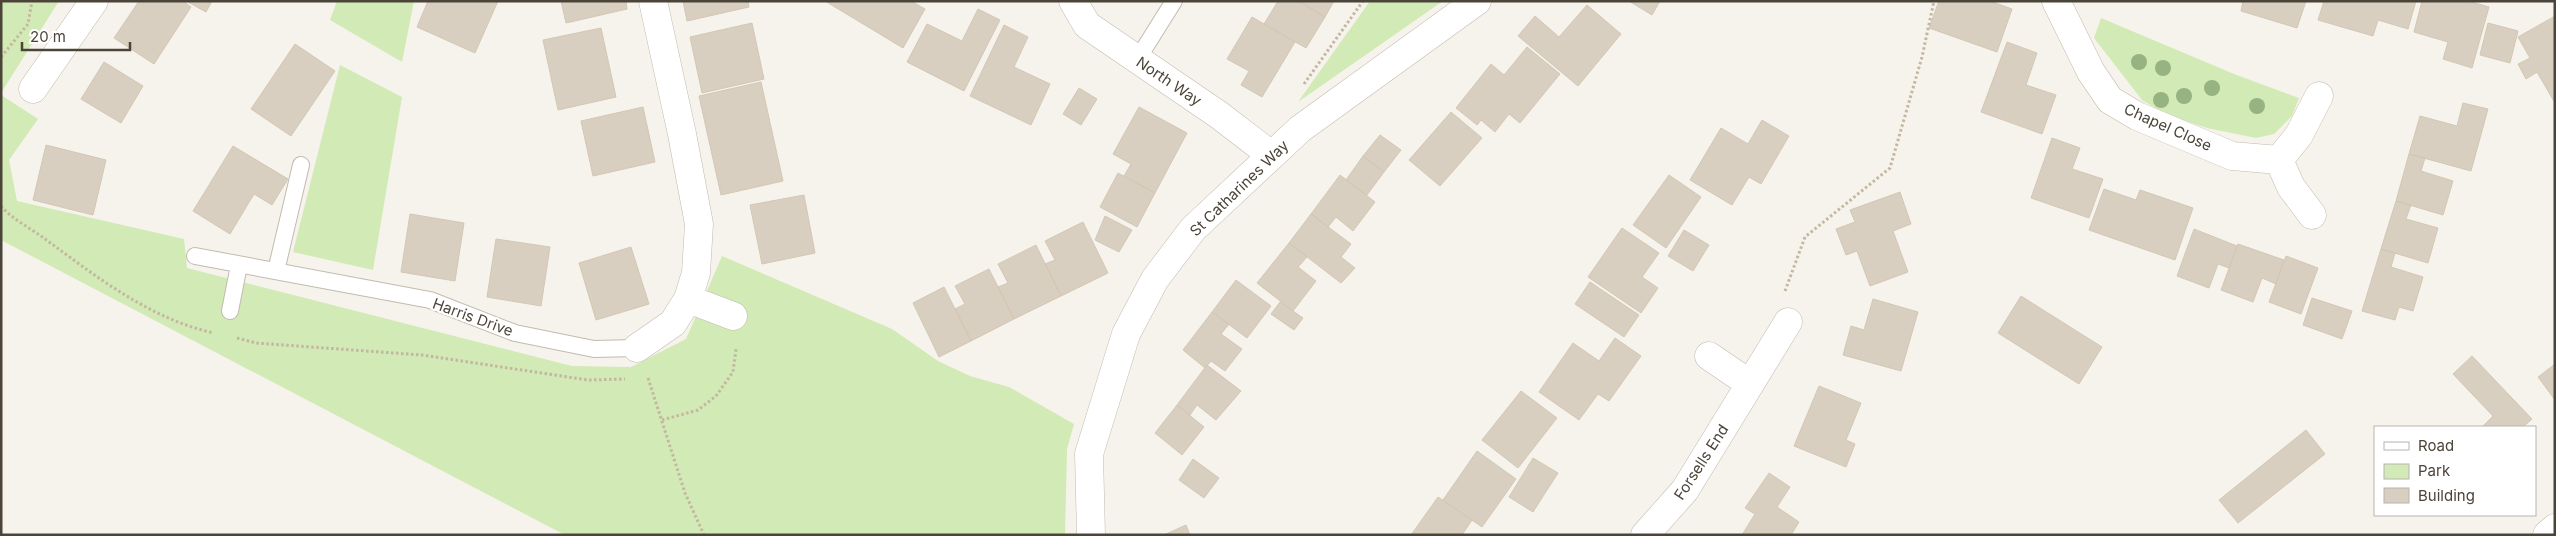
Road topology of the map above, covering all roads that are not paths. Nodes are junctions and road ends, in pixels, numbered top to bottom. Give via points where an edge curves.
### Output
1 (94, 1) edge
2 (654, 1) edge
3 (1073, 1) edge
4 (1174, 1) edge
5 (1476, 1) edge
6 (2056, 1) edge
7 (1137, 60) junction
8 (33, 89) dead end
9 (2319, 96) dead end
10 (1271, 155) junction
11 (2279, 160) junction
12 (301, 165) dead end
13 (2312, 215) dead end
14 (195, 256) dead end
15 (239, 265) junction
16 (276, 272) junction
17 (688, 299) junction
18 (230, 311) dead end
19 (733, 316) road end
20 (1788, 322) road end
21 (637, 348) joint
22 (1709, 356) dead end
23 (1750, 384) junction
24 (2555, 529) edge
25 (1091, 535) edge
26 (1645, 535) edge
27 (2547, 535) edge

1 - 8 street
2 - 17 street via 698,224 696,273
3 - 7 street, North Way via 1087,25
4 - 7 lane
5 - 10 street, St Catharines Way via 1300,129
6 - 11 street, Chapel Close via 2110,100 2137,116 2232,156
7 - 10 street, North Way via 1219,115
9 - 11 street via 2298,135
10 - 25 street, St Catharines Way via 1193,229 1155,279 1126,334 1089,454
11 - 13 street via 2291,187
12 - 16 lane
14 - 15 lane, Harris Drive
15 - 16 lane, Harris Drive
15 - 18 lane
16 - 21 lane, Harris Drive via 430,300 515,333 594,349
17 - 19 street
17 - 21 street via 673,323
20 - 23 street, Forsells End
22 - 23 street
23 - 26 street, Forsells End via 1685,490
24 - 27 street

